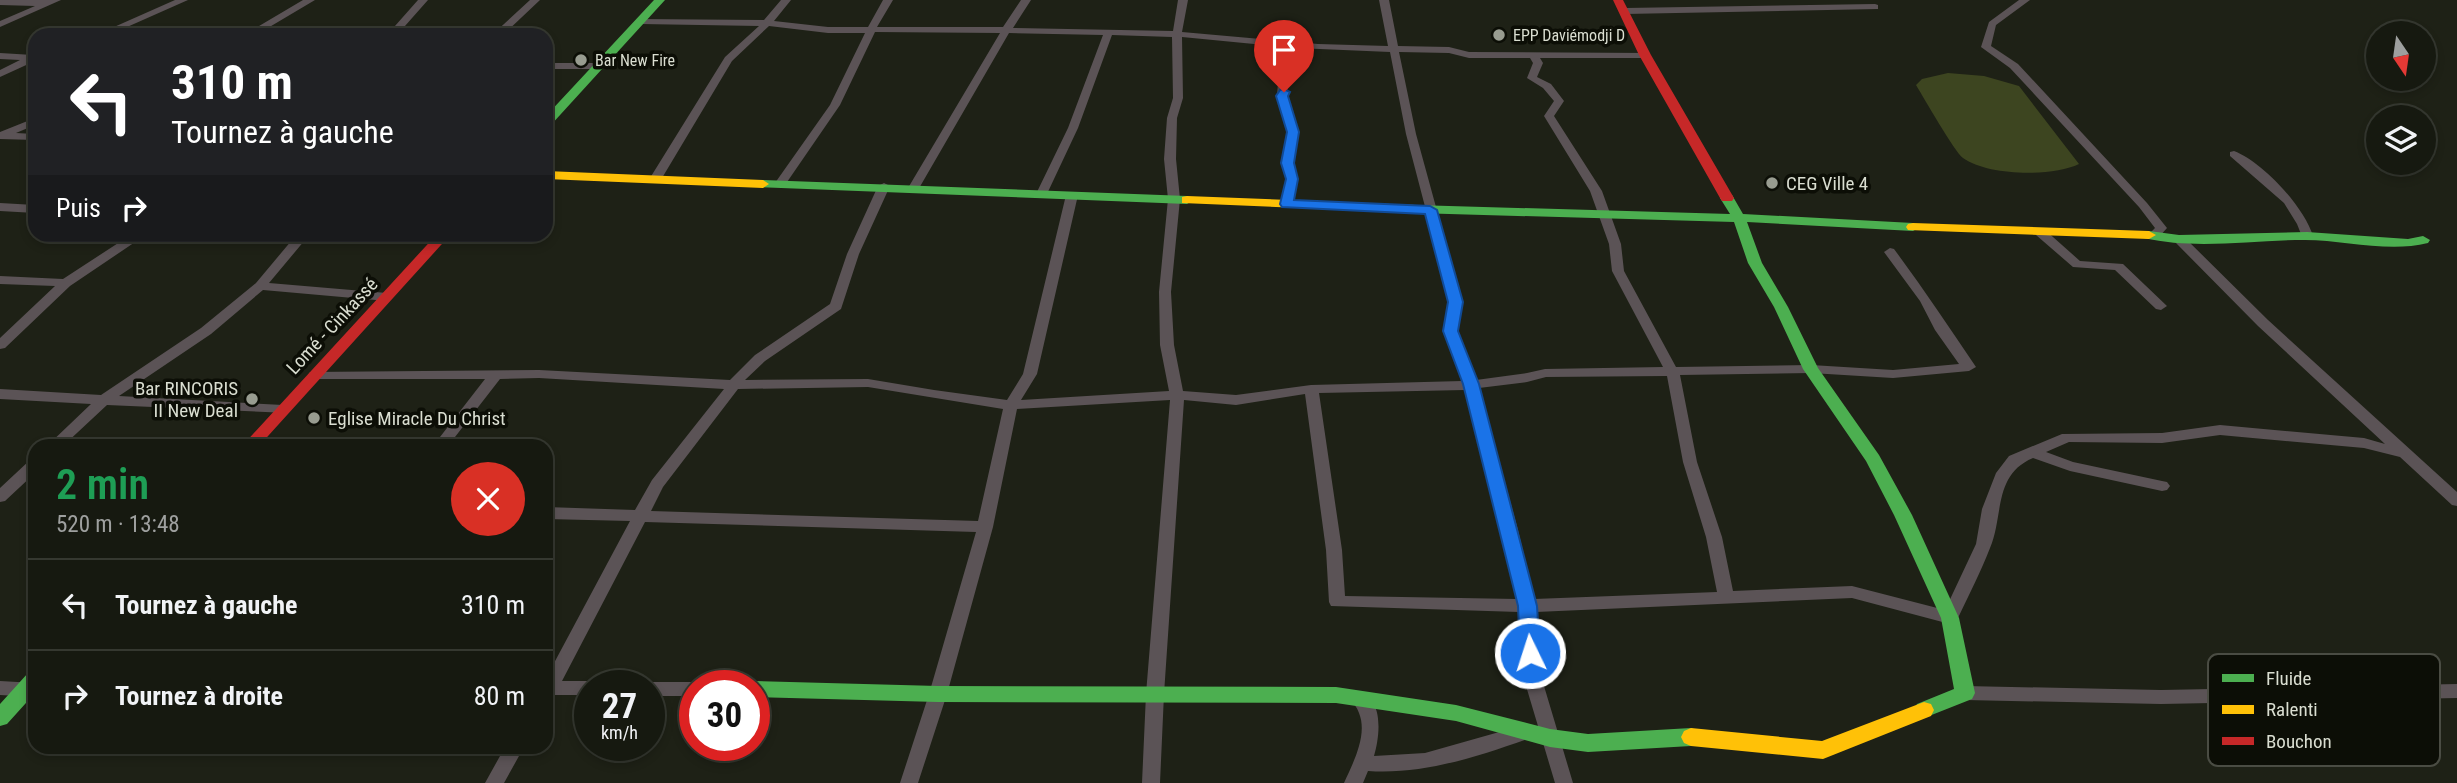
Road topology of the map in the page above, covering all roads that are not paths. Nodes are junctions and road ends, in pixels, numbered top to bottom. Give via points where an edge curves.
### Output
1 (183, 0) edge
2 (310, 0) edge
3 (423, 0) edge
4 (534, 0) edge
5 (660, 0) edge
6 (786, 0) edge
7 (888, 0) edge
8 (1026, 0) edge
9 (1183, 0) edge
10 (1384, 0) edge
11 (2025, 0) edge
12 (52, 1) edge
13 (0, 2) edge
14 (1622, 6) edge
15 (1875, 7) dead end
16 (642, 21) junction
17 (767, 23) junction
18 (0, 24) edge
19 (117, 28) edge
20 (261, 28) edge
21 (398, 28) edge
22 (504, 28) edge
23 (872, 28) junction
24 (1006, 30) junction
25 (1108, 34) junction
26 (1177, 34) junction
27 (1291, 45) junction
28 (1393, 49) junction
29 (1534, 54) junction
30 (1645, 55) junction
31 (0, 56) edge
32 (28, 58) edge
33 (28, 61) edge
34 (553, 66) edge
35 (597, 66) junction
36 (0, 74) edge
37 (553, 115) edge
38 (28, 124) edge
39 (0, 136) edge
40 (28, 137) edge
41 (2234, 154) dead end
42 (553, 175) edge
43 (656, 178) junction
44 (782, 183) junction
45 (884, 187) junction
46 (914, 188) junction
47 (1042, 194) junction
48 (1072, 195) junction
49 (1174, 199) junction
50 (1287, 204) junction
51 (0, 207) edge
52 (28, 209) edge
53 (1430, 210) junction
54 (1604, 214) junction
55 (1739, 218) junction
56 (2040, 232) junction
57 (2154, 235) junction
58 (2307, 236) junction
59 (2179, 239) junction
60 (2423, 240) dead end
61 (129, 242) edge
62 (297, 242) edge
63 (438, 242) edge
64 (1890, 252) dead end
65 (0, 280) edge
66 (66, 283) junction
67 (260, 286) junction
68 (387, 298) junction
69 (2161, 306) dead end
70 (0, 345) edge
71 (1811, 369) junction
72 (1672, 373) junction
73 (315, 375) junction
74 (495, 375) junction
75 (1471, 384) junction
76 (733, 385) junction
77 (1311, 389) junction
78 (0, 394) edge
79 (1177, 395) junction
80 (102, 401) junction
81 (1012, 405) junction
82 (284, 410) junction
83 (61, 439) edge
84 (257, 439) edge
85 (445, 439) edge
86 (2035, 453) junction
87 (2403, 453) junction
88 (28, 471) edge
89 (2162, 486) dead end
90 (0, 497) edge
91 (2457, 501) edge
92 (553, 513) edge
93 (640, 517) junction
94 (985, 527) junction
95 (1726, 597) junction
96 (1527, 606) junction
97 (1950, 618) junction
98 (553, 679) edge
99 (28, 687) edge
100 (0, 688) edge
101 (574, 689) edge
102 (553, 690) edge
103 (770, 690) edge
104 (28, 691) edge
105 (1965, 693) junction
106 (938, 694) junction
107 (1155, 694) junction
108 (2208, 696) edge
109 (1359, 698) junction
110 (0, 718) edge
111 (1528, 732) junction
112 (1550, 738) junction
113 (511, 754) edge
114 (1362, 763) junction
115 (494, 783) edge
116 (909, 783) edge
117 (1151, 783) edge
118 (1353, 783) edge
119 (1564, 783) edge

1 - 19 street
2 - 20 street
3 - 21 street
4 - 22 street
5 - 16 main road
6 - 17 street
7 - 23 street
8 - 24 street
9 - 26 street
10 - 28 street
11 - 57 street via 1992,24 1986,47 2014,66 2143,205 2161,228
12 - 13 street
12 - 18 street
14 - 15 street
14 - 30 main road
16 - 17 street
16 - 35 main road
17 - 23 street via 828,30
17 - 43 street via 728,59
23 - 24 street
23 - 44 street via 835,105
24 - 25 street
24 - 46 street
25 - 26 street
25 - 47 street
26 - 27 street
26 - 49 street via 1178,98 1170,159
27 - 28 street
27 - 50 street via 1282,96 1293,132
28 - 29 street
28 - 53 street
29 - 30 street
29 - 54 street via 1538,63 1532,78 1547,86 1559,101 1549,117 1596,191
30 - 55 main road
31 - 32 street
33 - 36 street
34 - 35 street
35 - 37 main road
38 - 39 street
39 - 40 street
41 - 58 street via 2285,198 2304,222
42 - 43 main road
43 - 44 main road
44 - 45 main road
45 - 46 main road
45 - 76 street via 853,254 836,306 760,358
46 - 47 main road
47 - 48 main road
48 - 49 main road
48 - 81 street via 1030,374
49 - 50 main road
49 - 79 street via 1165,292 1167,345
50 - 53 main road
51 - 52 street
53 - 54 main road
53 - 75 street via 1456,302 1451,331
54 - 55 main road
54 - 72 street via 1615,244 1618,271
55 - 56 main road
55 - 71 main road via 1755,263
56 - 57 main road
56 - 69 street via 2077,264 2119,267
57 - 59 main road
58 - 59 main road
58 - 60 main road
59 - 87 street
61 - 66 street
62 - 67 street
63 - 68 main road, Lomé - Cinkassé
64 - 71 street via 1969,367 1893,374
65 - 66 street
66 - 70 street
67 - 68 street
67 - 80 street via 206,331
68 - 73 main road, Lomé - Cinkassé
71 - 72 street
71 - 97 main road via 1872,459
72 - 75 street via 1545,373 1529,379
72 - 95 street
73 - 74 street
73 - 82 main road, Lomé - Cinkassé
74 - 76 street
74 - 85 street
75 - 77 street
75 - 96 street
76 - 81 street via 867,383
76 - 93 street via 657,484
77 - 79 street via 1236,400
77 - 96 street via 1337,602
78 - 80 street
79 - 81 street
79 - 107 street
80 - 82 street
80 - 83 street
81 - 94 street
82 - 84 main road, Lomé - Cinkassé
86 - 87 street via 2067,437 2162,438 2220,430 2364,443
86 - 89 street via 2081,469
86 - 97 street via 2014,460 2001,477 1984,544
87 - 91 street
88 - 90 street
92 - 93 street
93 - 94 street
93 - 98 street
94 - 106 street
95 - 96 street
95 - 97 street via 1852,592
96 - 112 street via 1532,676
97 - 105 main road
99 - 100 street
101 - 102 street
103 - 106 main road
104 - 110 main road
105 - 108 street
105 - 112 main road via 1824,750 1680,736 1587,743
106 - 107 main road
106 - 116 street
107 - 109 main road
107 - 117 street
109 - 111 main road via 1456,712
109 - 114 street via 1368,707 1371,725
111 - 112 main road
111 - 114 street via 1443,759
112 - 119 street
113 - 115 street
114 - 118 street

